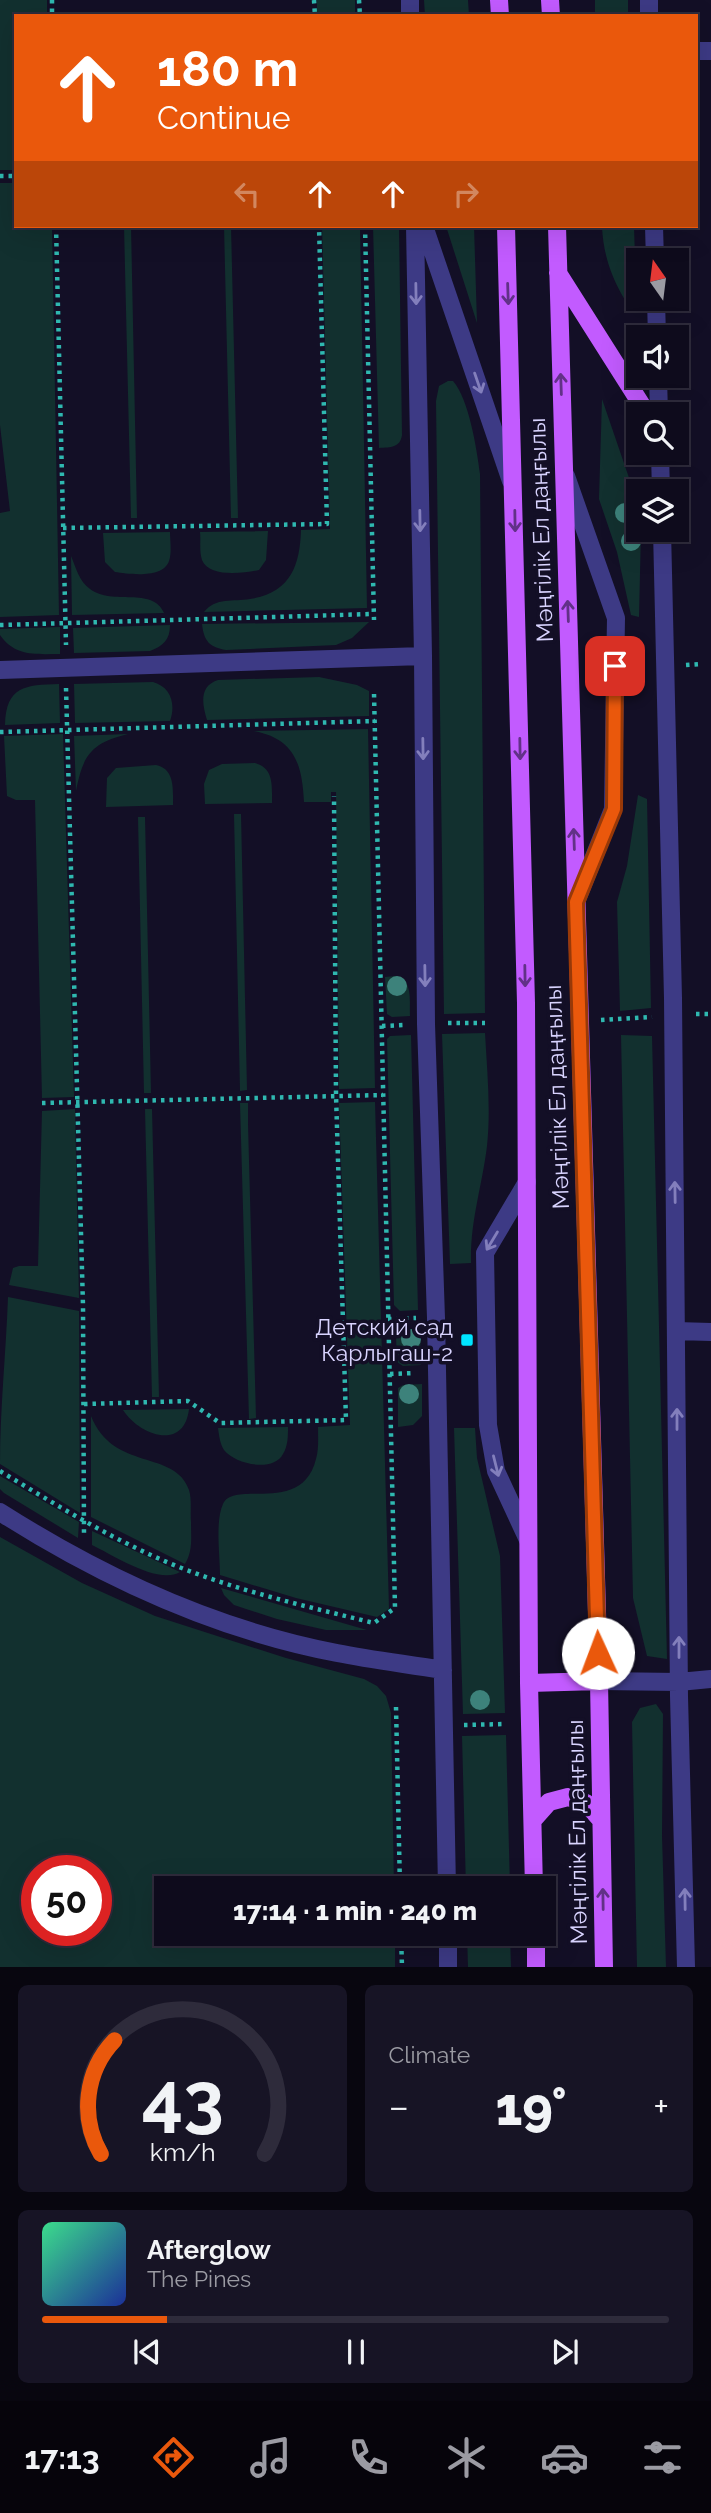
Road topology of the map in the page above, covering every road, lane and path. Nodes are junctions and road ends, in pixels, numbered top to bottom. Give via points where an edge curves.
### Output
1 (56, 228) edge
2 (318, 228) edge
3 (365, 228) edge
4 (415, 228) edge
5 (425, 228) edge
6 (506, 228) edge
7 (557, 228) edge
8 (654, 228) edge
9 (655, 248) edge
10 (558, 272) junction
11 (640, 402) edge
12 (564, 468) junction
13 (514, 489) junction
14 (63, 528) junction
15 (662, 542) edge
16 (65, 622) junction
17 (0, 625) edge
18 (66, 653) dead end
19 (422, 656) junction
20 (0, 670) edge
21 (66, 684) dead end
22 (374, 693) dead end
23 (375, 721) junction
24 (68, 730) junction
25 (0, 732) edge
26 (334, 796) dead end
27 (576, 902) junction
28 (708, 1014) dead end
29 (673, 1015) junction
30 (580, 1022) junction
31 (443, 1023) dead end
32 (485, 1023) dead end
33 (410, 1025) dead end
34 (382, 1026) junction
35 (336, 1095) junction
36 (383, 1095) junction
37 (78, 1102) junction
38 (42, 1103) dead end
39 (527, 1182) junction
40 (420, 1318) dead end
41 (388, 1319) junction
42 (676, 1331) junction
43 (711, 1332) edge
44 (422, 1373) dead end
45 (390, 1374) junction
46 (84, 1404) junction
47 (0, 1471) edge
48 (0, 1511) edge
49 (84, 1521) junction
50 (528, 1540) junction
51 (84, 1541) dead end
52 (443, 1670) junction
53 (711, 1679) edge
54 (599, 1681) junction
55 (679, 1682) junction
56 (529, 1683) junction
57 (396, 1707) dead end
58 (506, 1724) dead end
59 (463, 1725) dead end
60 (533, 1820) junction
61 (601, 1820) junction
62 (400, 1876) edge
63 (447, 1876) edge
64 (534, 1876) edge
65 (401, 1946) edge
66 (448, 1946) edge
67 (536, 1946) edge
68 (402, 1967) edge
69 (448, 1967) edge
70 (536, 1967) edge
71 (604, 1967) edge
72 (686, 1967) edge

1 - 14 path
2 - 14 path via 327,524
3 - 16 path via 374,617
4 -> 19 street
5 -> 13 street
6 -> 13 main road, Мәңгілік Ел даңғылы
7 - 10 main road, Мәңгілік Ел даңғылы
8 - 9 street
10 - 11 main road
12 -> 10 main road, Мәңгілік Ел даңғылы
27 -> 12 main road, Мәңгілік Ел даңғылы
12 - 27 street via 616,618 614,809
13 -> 39 main road, Мәңгілік Ел даңғылы
14 - 16 path
15 - 29 street
16 - 17 path
16 - 18 path
19 - 20 street
19 -> 52 street via 426,1024
21 - 24 path
22 - 23 path
23 - 24 path
23 - 34 path
24 - 25 path
24 - 37 path
26 - 35 path
27 - 30 main road, Мәңгілік Ел даңғылы
28 - 29 path
29 - 30 path
42 -> 29 street
30 - 54 main road, Мәңгілік Ел даңғылы
31 - 32 path
33 - 34 path
34 - 36 path
35 - 36 path
35 - 37 path
35 - 46 path via 346,1420 220,1423 188,1401
36 - 41 path
37 - 38 path
37 - 46 path
39 - 50 main road, Мәңгілік Ел даңғылы
39 -> 50 street via 485,1253 488,1425 496,1471
40 - 41 path
41 - 45 path
42 - 43 street
55 -> 42 street
44 - 45 path
45 - 49 path via 395,1608 374,1623 292,1604 179,1567
46 - 49 path
47 - 49 path
48 - 52 street via 110,1575 251,1631 335,1653
49 - 51 path
50 - 56 main road, Мәңгілік Ел даңғылы
52 - 63 street
53 - 55 street
54 - 55 street
54 - 56 main road
54 - 61 main road, Мәңгілік Ел даңғылы
72 -> 55 street
56 - 60 main road, Мәңгілік Ел даңғылы
57 - 62 path
58 - 59 path
60 - 61 main road via 549,1801 568,1797 586,1803
60 - 64 main road, Мәңгілік Ел даңғылы
71 -> 61 main road, Мәңгілік Ел даңғылы
65 - 68 path
66 - 69 street
67 - 70 main road, Мәңгілік Ел даңғылы

